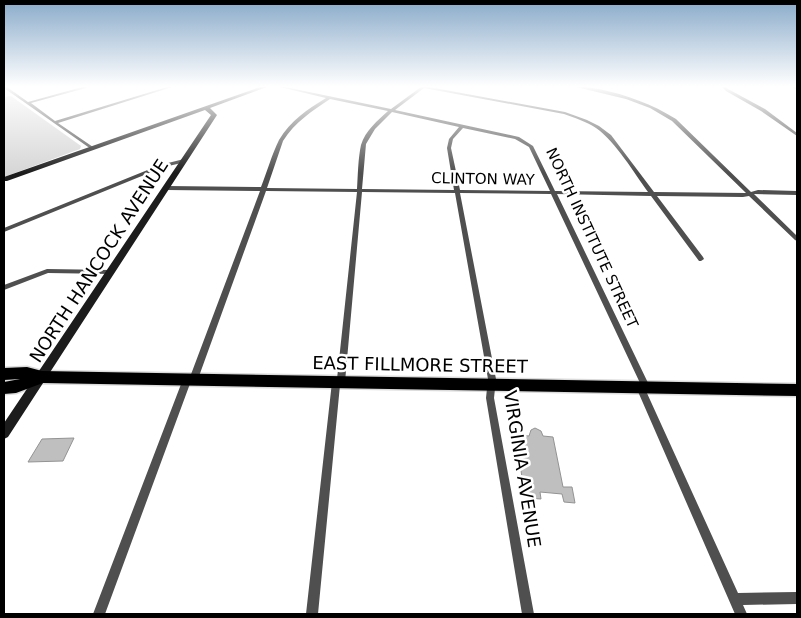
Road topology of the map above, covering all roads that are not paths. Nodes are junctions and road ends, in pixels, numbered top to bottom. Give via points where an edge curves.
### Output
1 (46, 116) edge
2 (75, 116) edge
3 (183, 116) edge
4 (213, 116) edge
5 (301, 116) edge
6 (387, 116) edge
7 (415, 116) edge
8 (570, 116) edge
9 (667, 116) edge
10 (771, 116) edge
11 (55, 122) junction
12 (462, 126) junction
13 (797, 136) edge
14 (91, 148) junction
15 (184, 161) junction
16 (4, 179) edge
17 (167, 188) junction
18 (264, 189) junction
19 (360, 190) junction
20 (457, 191) junction
21 (554, 192) junction
22 (797, 193) edge
23 (653, 194) junction
24 (750, 194) junction
25 (4, 230) edge
26 (797, 239) edge
27 (701, 259) dead end
28 (111, 272) junction
29 (4, 288) edge
30 (4, 374) edge
31 (42, 377) junction
32 (191, 379) junction
33 (338, 382) junction
34 (491, 386) junction
35 (643, 387) junction
36 (4, 388) edge
37 (797, 390) edge
38 (4, 433) edge
39 (797, 598) edge
40 (734, 600) junction
41 (99, 614) edge
42 (312, 614) edge
43 (528, 614) edge
44 (741, 614) edge

1 - 11 street
2 - 11 street
3 - 14 street
4 - 15 street, NORTH HANCOCK AVENUE
5 - 18 street via 288,128
6 - 19 street via 366,138
7 - 12 street, NORTH INSTITUTE STREET
8 - 23 street via 588,122 610,137
9 - 24 street
10 - 13 street
11 - 14 street
12 - 20 street, VIRGINIA AVENUE via 448,144
12 - 21 street, NORTH INSTITUTE STREET via 517,138 529,144
14 - 16 street
15 - 17 street, NORTH HANCOCK AVENUE
15 - 25 street via 162,166
17 - 18 street, CLINTON WAY
17 - 28 street, NORTH HANCOCK AVENUE
18 - 19 street, CLINTON WAY
18 - 32 street
19 - 20 street, CLINTON WAY
19 - 33 street
20 - 21 street, CLINTON WAY
20 - 34 street, VIRGINIA AVENUE
21 - 23 street, CLINTON WAY
21 - 35 street, NORTH INSTITUTE STREET
22 - 24 street, CLINTON WAY
23 - 24 street, CLINTON WAY
23 - 27 street
24 - 26 street
28 - 29 street via 47,271
28 - 31 street, NORTH HANCOCK AVENUE
30 - 31 main road, EAST FILLMORE STREET via 27,373
31 - 32 main road, EAST FILLMORE STREET
31 - 36 main road, EAST FILLMORE STREET
31 - 38 street, NORTH HANCOCK AVENUE
32 - 33 main road, EAST FILLMORE STREET
32 - 41 street
33 - 34 main road, EAST FILLMORE STREET
33 - 42 street
34 - 35 main road, EAST FILLMORE STREET
34 - 43 street, VIRGINIA AVENUE via 490,398
35 - 37 main road, EAST FILLMORE STREET
35 - 40 street, NORTH INSTITUTE STREET
39 - 40 street
40 - 44 street, NORTH INSTITUTE STREET

